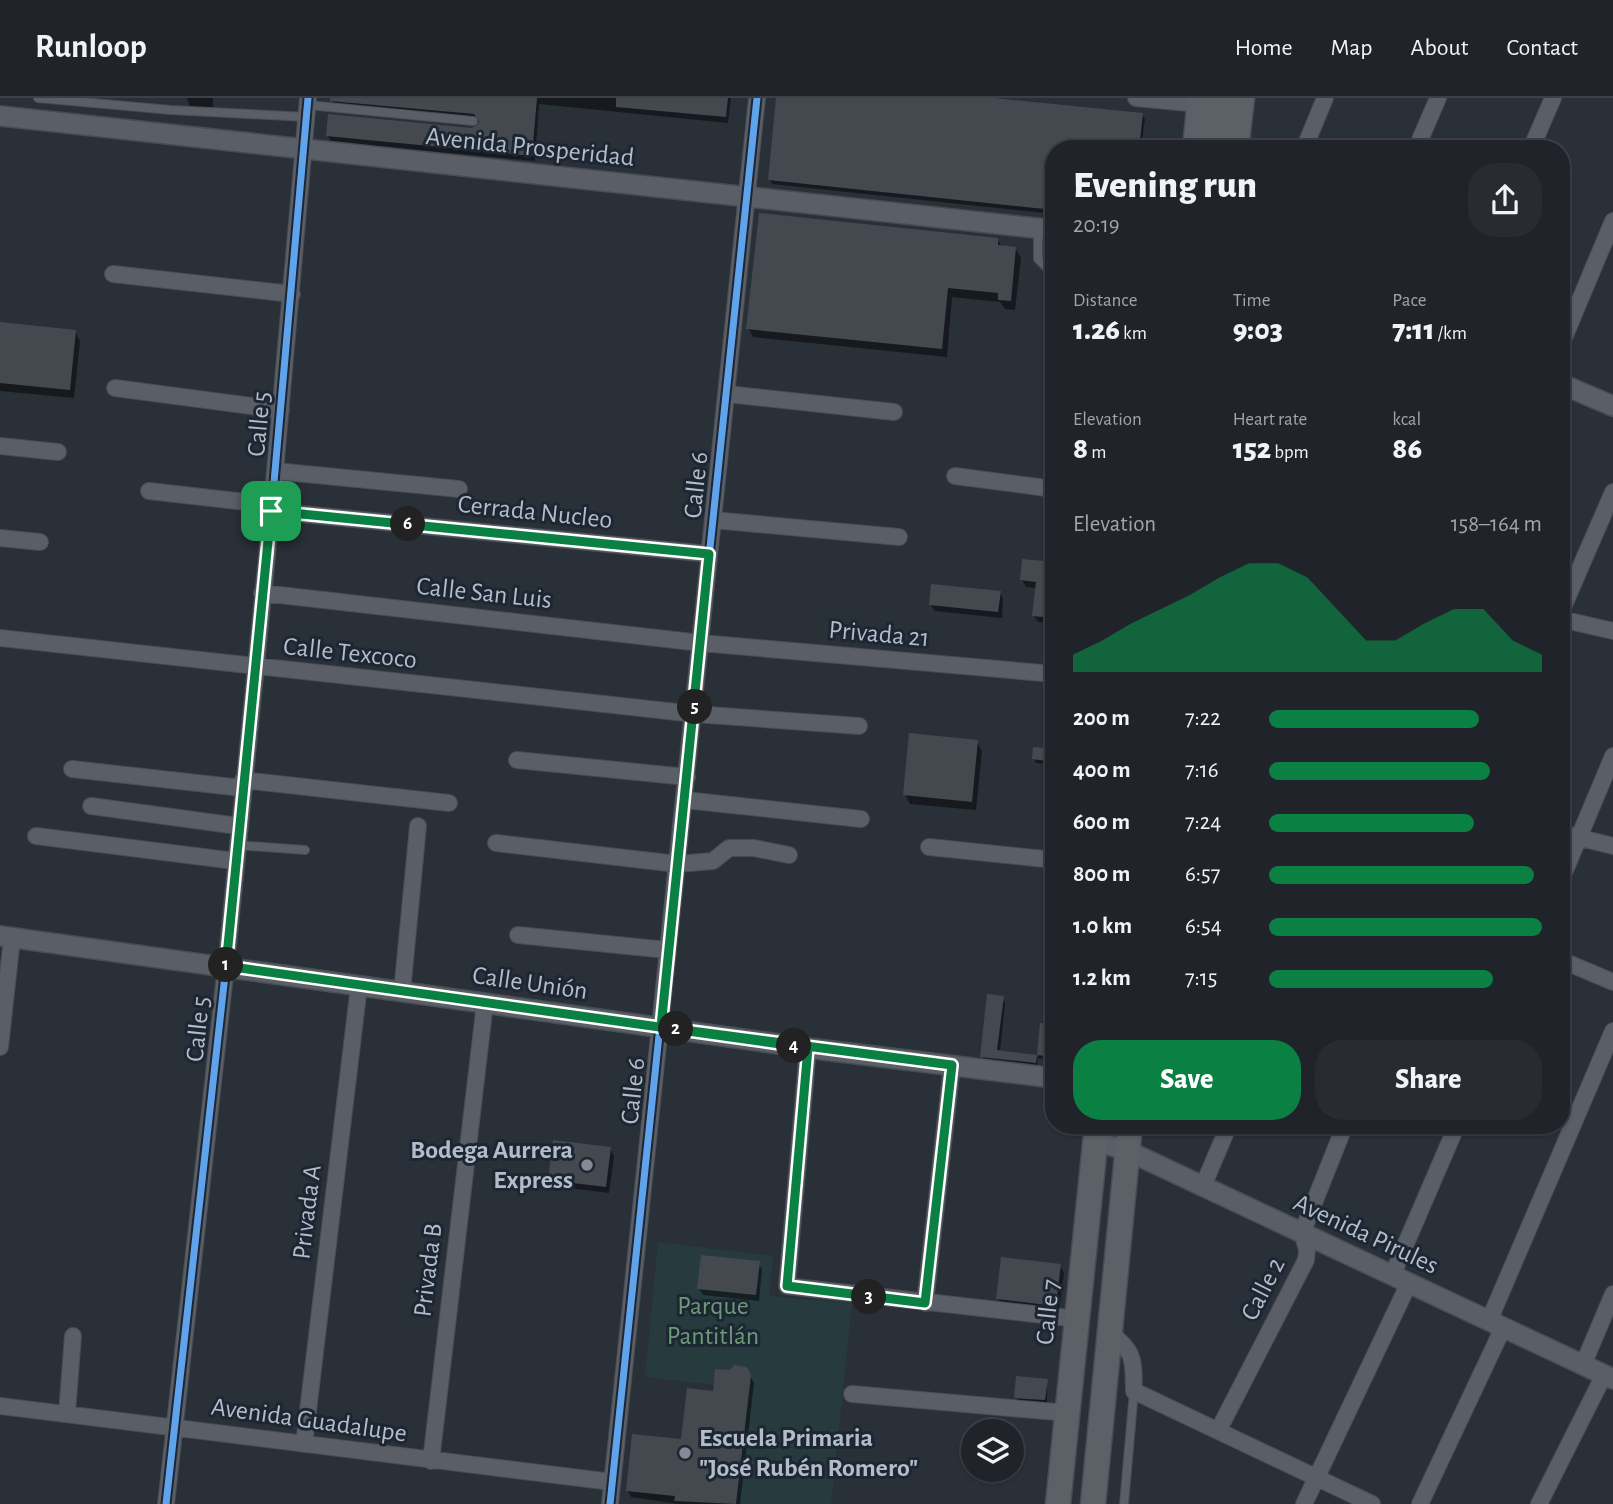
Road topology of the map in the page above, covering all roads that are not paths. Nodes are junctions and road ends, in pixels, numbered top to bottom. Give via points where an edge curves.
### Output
1 (38, 98) edge
2 (757, 98) edge
3 (1136, 98) edge
4 (1223, 98) edge
5 (1242, 98) edge
6 (1325, 98) edge
7 (1438, 98) edge
8 (1553, 98) edge
9 (1200, 101) edge
10 (307, 107) edge
11 (0, 116) edge
12 (473, 121) dead end
13 (1196, 140) edge
14 (1218, 140) edge
15 (1237, 140) edge
16 (1308, 140) edge
17 (1420, 140) edge
18 (1535, 140) edge
19 (305, 149) junction
20 (747, 198) junction
21 (1613, 221) edge
22 (1045, 229) edge
23 (1045, 233) edge
24 (1045, 266) edge
25 (113, 274) dead end
26 (292, 294) junction
27 (1570, 324) edge
28 (115, 388) dead end
29 (1570, 388) edge
30 (727, 394) junction
31 (1613, 406) edge
32 (281, 410) junction
33 (894, 412) dead end
34 (0, 446) edge
35 (58, 452) dead end
36 (275, 471) junction
37 (955, 476) dead end
38 (1045, 488) edge
39 (459, 489) dead end
40 (149, 491) dead end
41 (1613, 492) edge
42 (272, 508) junction
43 (713, 520) junction
44 (899, 537) dead end
45 (0, 538) edge
46 (40, 542) dead end
47 (709, 554) junction
48 (1570, 591) edge
49 (262, 593) junction
50 (1570, 621) edge
51 (1613, 631) edge
52 (0, 638) edge
53 (701, 643) junction
54 (254, 667) junction
55 (1045, 673) edge
56 (695, 714) junction
57 (859, 726) dead end
58 (1613, 756) edge
59 (517, 760) dead end
60 (72, 768) dead end
61 (687, 777) junction
62 (242, 784) junction
63 (685, 800) junction
64 (449, 803) dead end
65 (91, 806) dead end
66 (861, 819) dead end
67 (238, 826) junction
68 (418, 826) dead end
69 (1570, 835) edge
70 (36, 836) dead end
71 (1578, 837) junction
72 (496, 843) dead end
73 (1613, 846) edge
74 (929, 847) dead end
75 (305, 850) dead end
76 (236, 853) junction
77 (789, 855) dead end
78 (1570, 857) edge
79 (1045, 859) edge
80 (677, 864) junction
81 (518, 934) dead end
82 (6, 937) edge
83 (667, 950) junction
84 (1570, 964) edge
85 (226, 966) junction
86 (1613, 982) edge
87 (359, 986) junction
88 (402, 992) junction
89 (485, 1003) junction
90 (661, 1027) junction
91 (1613, 1031) edge
92 (0, 1047) edge
93 (808, 1048) junction
94 (952, 1065) junction
95 (1045, 1077) edge
96 (1096, 1134) edge
97 (1098, 1134) edge
98 (1129, 1134) edge
99 (1224, 1134) edge
100 (1341, 1134) edge
101 (1454, 1134) edge
102 (1128, 1151) junction
103 (1203, 1186) junction
104 (1302, 1233) junction
105 (1401, 1280) junction
106 (1613, 1294) edge
107 (925, 1303) junction
108 (1077, 1320) junction
109 (1496, 1324) junction
110 (1110, 1333) junction
111 (73, 1336) dead end
112 (1583, 1365) junction
113 (1608, 1377) edge
114 (1133, 1391) junction
115 (852, 1394) dead end
116 (0, 1406) edge
117 (66, 1413) junction
118 (1068, 1413) junction
119 (1101, 1421) junction
120 (174, 1427) junction
121 (1218, 1431) junction
122 (304, 1444) junction
123 (430, 1461) junction
124 (1316, 1478) junction
125 (612, 1482) junction
126 (166, 1504) edge
127 (610, 1504) edge
128 (1058, 1504) edge
129 (1093, 1504) edge
130 (1110, 1504) edge
131 (1124, 1504) edge
132 (1304, 1504) edge
133 (1372, 1504) edge
134 (1420, 1504) edge
135 (1539, 1504) edge

1 - 10 lane via 171,110
2 - 20 street, Calle 6
3 - 9 street
4 - 14 main road
5 - 15 main road
6 - 16 street
7 - 17 street
8 - 18 street
9 - 13 main road
10 - 12 lane
10 - 19 street, Calle 5
11 - 19 street, Avenida Prosperidad
19 - 20 street, Avenida Prosperidad
19 - 26 street, Calle 5
20 - 22 street, Avenida Prosperidad
20 - 30 street, Calle 6
21 - 27 street
23 - 24 lane via 1038,259
25 - 26 street
26 - 32 street, Calle 5
28 - 32 street
29 - 31 street
30 - 33 street
30 - 43 street, Calle 6
32 - 36 street, Calle 5
34 - 35 street
36 - 39 street, Calle 5
36 - 42 street, Calle 5
37 - 38 street
40 - 42 street, Cerrada Nucleo
41 - 48 street
42 - 47 street, Cerrada Nucleo
42 - 49 street, Calle 5
43 - 44 street
43 - 47 street, Calle 6
45 - 46 street
47 - 53 street, Calle 6
49 - 53 street, Calle San Luis
49 - 54 street, Calle 5
50 - 51 street
52 - 54 street, Calle Texcoco
53 - 55 street, Privada 21
53 - 56 street, Calle 6
54 - 56 street, Calle Texcoco
54 - 62 street, Calle 5
56 - 57 street, Calle Texcoco
56 - 61 street, Calle 6
58 - 71 street
59 - 61 street
60 - 62 street
61 - 63 street, Calle 6
62 - 64 street
62 - 67 street, Calle 5
63 - 66 street
63 - 80 street, Calle 6
65 - 67 street
67 - 76 street, Calle 5
68 - 88 street
69 - 71 street
70 - 76 street
71 - 73 street
71 - 78 street
72 - 80 street
74 - 79 street
75 - 76 lane
76 - 85 street, Calle 5
77 - 80 street via 729,848 713,861
80 - 83 street, Calle 6
81 - 83 street
82 - 85 street, Calle Unión
82 - 92 street
83 - 90 street, Calle 6
84 - 86 street
85 - 87 street, Calle Unión
85 - 120 street, Calle 5
87 - 88 street, Calle Unión
87 - 122 street, Privada A
88 - 89 street, Calle Unión
89 - 90 street, Calle Unión
89 - 123 street, Privada B
90 - 93 street, Calle Unión
90 - 125 street, Calle 6
91 - 109 street
93 - 94 street, Calle Unión
93 - 107 street via 787,1286
94 - 95 street, Calle Unión
94 - 107 street
96 - 108 main road, Calle 7
97 - 102 street, Avenida Pirules
98 - 102 main road
99 - 103 street
100 - 104 street, Calle 2
101 - 105 street
102 - 103 street, Avenida Pirules
102 - 110 main road
103 - 104 street, Avenida Pirules
104 - 105 street, Avenida Pirules
104 - 121 street, Calle 2 via 1306,1260
105 - 109 street, Avenida Pirules
105 - 124 street
106 - 112 street
107 - 108 street
108 - 118 main road, Calle 7
109 - 112 street, Avenida Pirules
109 - 134 street
110 - 114 street via 1126,1344 1133,1358
110 - 119 main road
111 - 117 street
112 - 113 street, Avenida Pirules
113 - 135 street
114 - 121 street
114 - 131 lane
115 - 118 street
116 - 117 street, Avenida Guadalupe
117 - 120 street, Avenida Guadalupe
118 - 128 main road, Calle 7
119 - 129 main road
119 - 130 main road
120 - 122 street, Avenida Guadalupe
120 - 126 street, Calle 5
121 - 124 street
122 - 123 street, Avenida Guadalupe
123 - 125 street, Avenida Guadalupe
124 - 132 street
124 - 133 street
125 - 127 street, Calle 6

